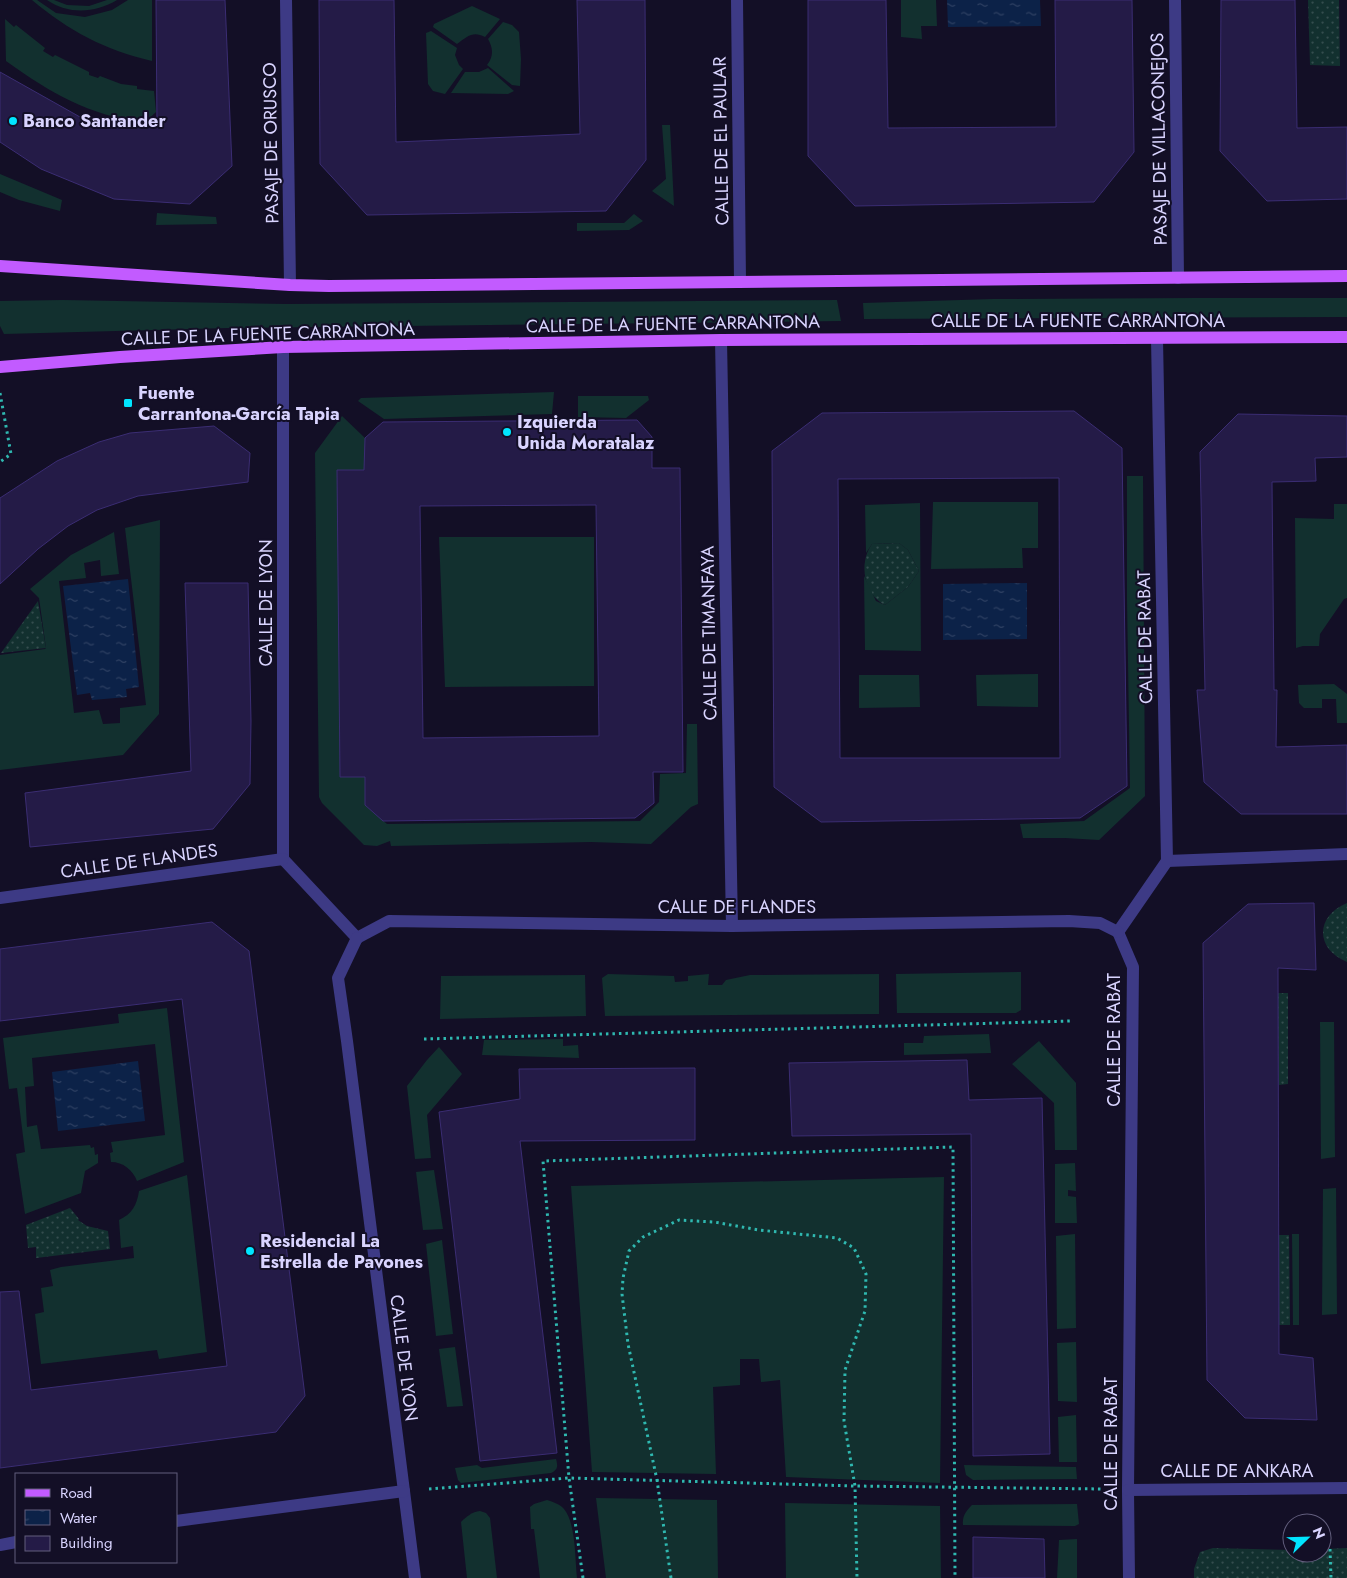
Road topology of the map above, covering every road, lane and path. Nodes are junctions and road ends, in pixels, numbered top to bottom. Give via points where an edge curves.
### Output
1 (286, 0) edge
2 (737, 0) edge
3 (1175, 0) edge
4 (0, 266) edge
5 (1347, 276) edge
6 (1178, 278) junction
7 (740, 282) junction
8 (290, 285) junction
9 (1347, 337) edge
10 (1158, 339) junction
11 (721, 340) junction
12 (283, 347) junction
13 (0, 366) edge
14 (0, 394) edge
15 (0, 462) edge
16 (1347, 854) edge
17 (283, 859) junction
18 (1166, 861) junction
19 (0, 898) edge
20 (732, 926) junction
21 (1118, 932) junction
22 (357, 938) junction
23 (1071, 1021) dead end
24 (424, 1039) dead end
25 (569, 1478) junction
26 (657, 1480) junction
27 (855, 1486) junction
28 (956, 1487) junction
29 (1347, 1488) edge
30 (1128, 1490) junction
31 (404, 1491) junction
32 (178, 1521) edge
33 (15, 1542) edge
34 (0, 1545) edge
35 (1330, 1563) edge
36 (415, 1578) edge
37 (583, 1578) edge
38 (670, 1578) edge
39 (857, 1578) edge
40 (955, 1578) edge
41 (1129, 1578) edge
42 (1331, 1578) edge

1 - 8 street, PASAJE DE ORUSCO
2 - 7 street, CALLE DE EL PAULAR
3 - 6 street, PASAJE DE VILLACONEJOS
4 - 8 main road
5 - 6 main road
6 - 7 main road
7 - 8 main road
9 - 10 main road, CALLE DE LA FUENTE CARRANTONA
10 - 11 main road, CALLE DE LA FUENTE CARRANTONA
10 - 18 street, CALLE DE RABAT
11 - 12 main road, CALLE DE LA FUENTE CARRANTONA
11 - 20 street, CALLE DE TIMANFAYA
12 - 13 main road, CALLE DE LA FUENTE CARRANTONA
12 - 17 street, CALLE DE LYON
14 - 15 path via 11,454
16 - 18 street
17 - 19 street, CALLE DE FLANDES
17 - 22 street
18 - 21 street
20 - 21 street, CALLE DE FLANDES via 1069,921 1100,923
20 - 22 street, CALLE DE FLANDES via 389,922
21 - 30 street, CALLE DE RABAT via 1133,968
22 - 31 street, CALLE DE LYON via 338,978
23 - 24 path
25 - 26 path
25 - 28 path via 543,1161 953,1147
25 - 31 path
25 - 37 path
26 - 27 path
26 - 27 path via 628,1344 622,1278 629,1251 643,1237 679,1220 837,1238 854,1248 866,1274 865,1311 845,1370 844,1422
26 - 38 path
27 - 28 path
27 - 39 path
28 - 30 path
28 - 40 path
29 - 30 street, CALLE DE ANKARA
30 - 41 street, CALLE DE RABAT
31 - 32 street
31 - 36 street, CALLE DE LYON
33 - 34 street
35 - 42 path

